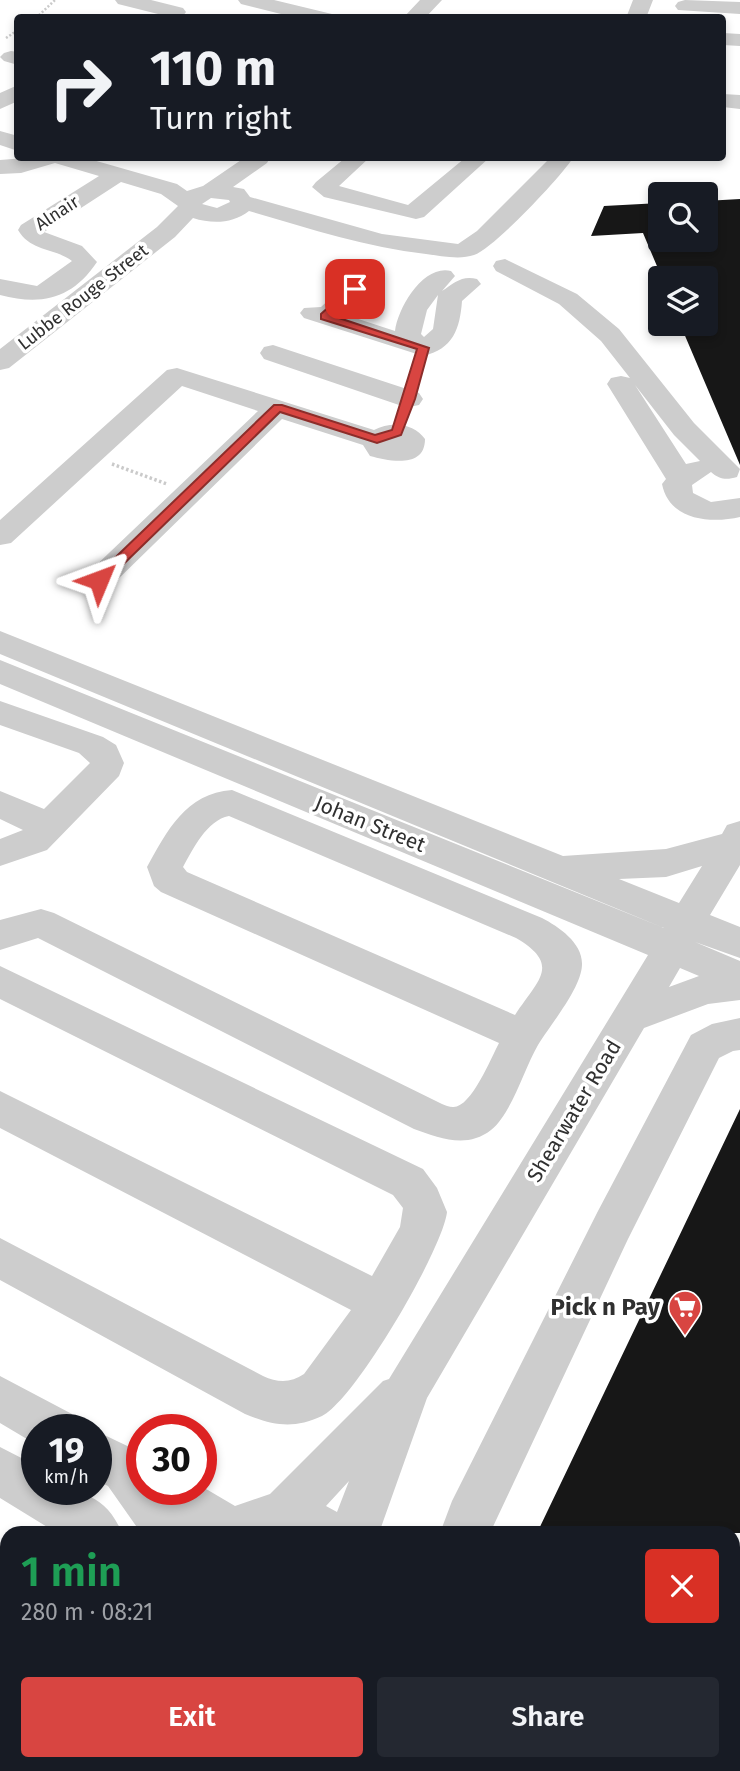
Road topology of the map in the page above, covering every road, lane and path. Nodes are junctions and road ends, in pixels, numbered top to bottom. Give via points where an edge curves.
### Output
1 (55, 0) edge
2 (125, 0) edge
3 (248, 0) edge
4 (337, 0) edge
5 (432, 0) edge
6 (685, 6) dead end
7 (740, 8) edge
8 (176, 12) dead end
9 (269, 12) edge
10 (40, 14) edge
11 (294, 14) edge
12 (321, 14) edge
13 (417, 14) edge
14 (46, 161) edge
15 (72, 161) edge
16 (354, 161) edge
17 (475, 161) edge
18 (559, 161) edge
19 (580, 161) edge
20 (253, 162) edge
21 (0, 167) edge
22 (118, 174) junction
23 (215, 202) junction
24 (461, 250) junction
25 (490, 272) junction
26 (439, 273) junction
27 (370, 275) dead end
28 (0, 287) edge
29 (424, 348) junction
30 (273, 353) dead end
31 (0, 362) edge
32 (410, 399) junction
33 (278, 407) junction
34 (387, 436) joint
35 (88, 456) junction
36 (736, 474) edge
37 (680, 478) junction
38 (191, 492) junction
39 (728, 509) edge
40 (0, 536) edge
41 (740, 541) edge
42 (99, 580) dead end
43 (0, 642) edge
44 (0, 671) edge
45 (0, 713) edge
46 (0, 804) edge
47 (50, 827) junction
48 (737, 839) edge
49 (0, 853) edge
50 (556, 868) junction
51 (617, 926) junction
52 (0, 935) edge
53 (680, 935) junction
54 (740, 943) edge
55 (740, 976) edge
56 (0, 981) edge
57 (740, 985) edge
58 (635, 1010) junction
59 (740, 1034) edge
60 (523, 1036) junction
61 (0, 1108) edge
62 (0, 1258) edge
63 (379, 1303) junction
64 (408, 1388) junction
65 (0, 1398) edge
66 (28, 1414) edge
67 (0, 1471) edge
68 (152, 1505) edge
69 (185, 1505) edge
70 (304, 1525) edge
71 (90, 1526) edge
72 (166, 1526) edge
73 (220, 1526) edge
74 (243, 1526) edge
75 (357, 1526) edge
76 (467, 1526) edge

1 - 10 path
2 - 8 street
3 - 9 street
4 - 12 street
5 - 13 street
6 - 7 street
9 - 11 street
14 - 21 street
15 - 22 street
16 - 17 street via 324,187 408,212 422,210
18 - 24 street via 486,236
19 - 25 street
20 - 23 street via 243,179
22 - 23 street
22 - 28 street, Alnair via 30,230 35,238 79,253 85,262 79,270 43,294 27,295
23 - 24 street via 380,241
23 - 26 street via 423,263
23 - 31 street, Lubbe Rouge Street via 166,232
24 - 25 street via 483,250
24 - 26 street via 440,257 436,262
25 - 26 street
25 - 29 street via 449,298 447,330 440,340
25 - 36 street via 568,299 610,335 684,429
25 - 37 street via 547,306 596,348
26 - 29 street via 408,319 408,337
27 - 29 street via 319,315
29 - 32 street
30 - 32 street
32 - 34 street
33 - 34 street
33 - 35 street via 177,376
33 - 38 street
35 - 38 path
35 - 40 street
36 - 37 street via 695,470
37 - 39 street via 677,490 686,502
38 - 42 street
39 - 41 street
43 - 50 street, Johan Street
44 - 51 street, Johan Street
45 - 47 street via 91,745 108,759 107,767
46 - 47 street
47 - 49 street via 34,841
48 - 50 street via 666,863
48 - 53 street, Shearwater Road
50 - 53 street, Johan Street
51 - 53 street, Johan Street
51 - 58 street via 632,959
52 - 60 street via 41,923 453,1125 475,1119 486,1107
53 - 54 street, Johan Street
53 - 55 street, Johan Street
53 - 58 street, Shearwater Road
56 - 63 street via 408,1182 423,1201 427,1215
57 - 58 street via 706,989
58 - 64 street, Shearwater Road
59 - 76 street via 726,1035 705,1047 612,1225
60 - 60 street via 558,981 563,964 547,938 529,928 232,803 210,807 199,817 165,867 167,876 188,890
61 - 63 street
62 - 63 street via 268,1402 289,1404 309,1398 326,1385
64 - 70 street, Shearwater Road
64 - 75 street, Shearwater Road
65 - 66 street
67 - 71 street
68 - 72 street
69 - 73 street
70 - 74 street

